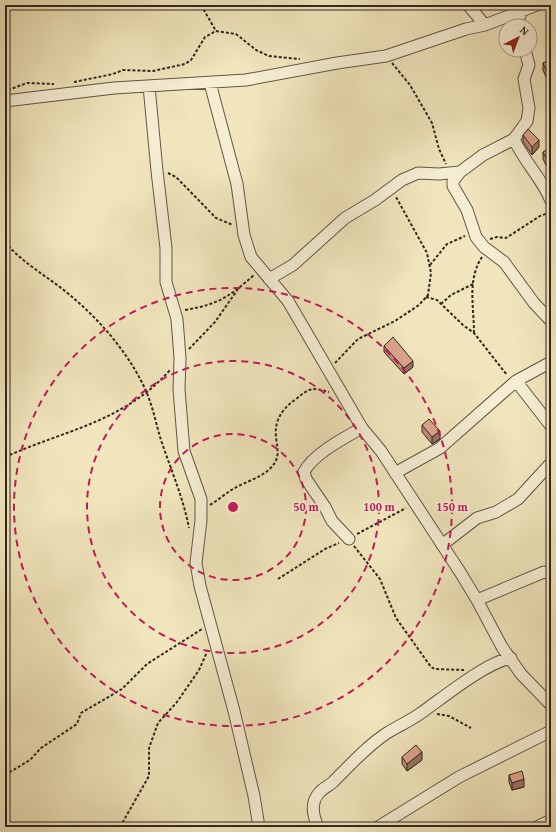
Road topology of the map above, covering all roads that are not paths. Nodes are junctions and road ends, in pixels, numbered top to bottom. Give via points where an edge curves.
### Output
1 (468, 5) edge
2 (537, 5) edge
3 (522, 11) junction
4 (519, 18) edge
5 (485, 25) junction
6 (527, 58) edge
7 (210, 83) junction
8 (149, 86) junction
9 (5, 101) edge
10 (514, 140) junction
11 (456, 173) junction
12 (551, 201) edge
13 (269, 279) junction
14 (551, 321) edge
15 (551, 362) edge
16 (515, 382) junction
17 (551, 426) edge
18 (362, 428) junction
19 (551, 463) edge
20 (395, 473) junction
21 (349, 539) road end
22 (442, 545) junction
23 (551, 574) edge
24 (477, 600) junction
25 (512, 658) junction
26 (551, 705) edge
27 (551, 731) edge
28 (551, 820) edge
29 (259, 827) edge
30 (318, 827) edge
31 (378, 827) edge
32 (537, 827) edge

1 - 5 street
2 - 3 street
3 - 4 street
3 - 5 street
5 - 7 street via 386,56 246,80
6 - 10 street via 529,65 524,79 529,108 528,121
7 - 8 street
7 - 13 street via 237,184 248,249
8 - 9 street via 69,92
8 - 29 street via 166,248 166,282 176,312 184,451 200,493 196,563 213,638 223,665 234,711
10 - 11 street
10 - 12 street via 522,156 541,180
11 - 13 street via 418,173 402,180 345,218 293,264
11 - 14 street via 453,186 481,243 504,262 534,304
13 - 18 street via 288,301
15 - 16 street
16 - 17 street
16 - 20 street via 440,448
18 - 20 street
18 - 21 street via 341,439 315,458 304,472 332,521
19 - 22 street via 518,499 496,512 477,518
20 - 22 street
22 - 24 street
23 - 24 street via 544,572
24 - 25 street via 496,637
25 - 26 street via 521,674
25 - 30 street via 487,668 406,724 387,733 348,765 333,783 318,793 312,811
27 - 31 street via 459,777
28 - 32 street

